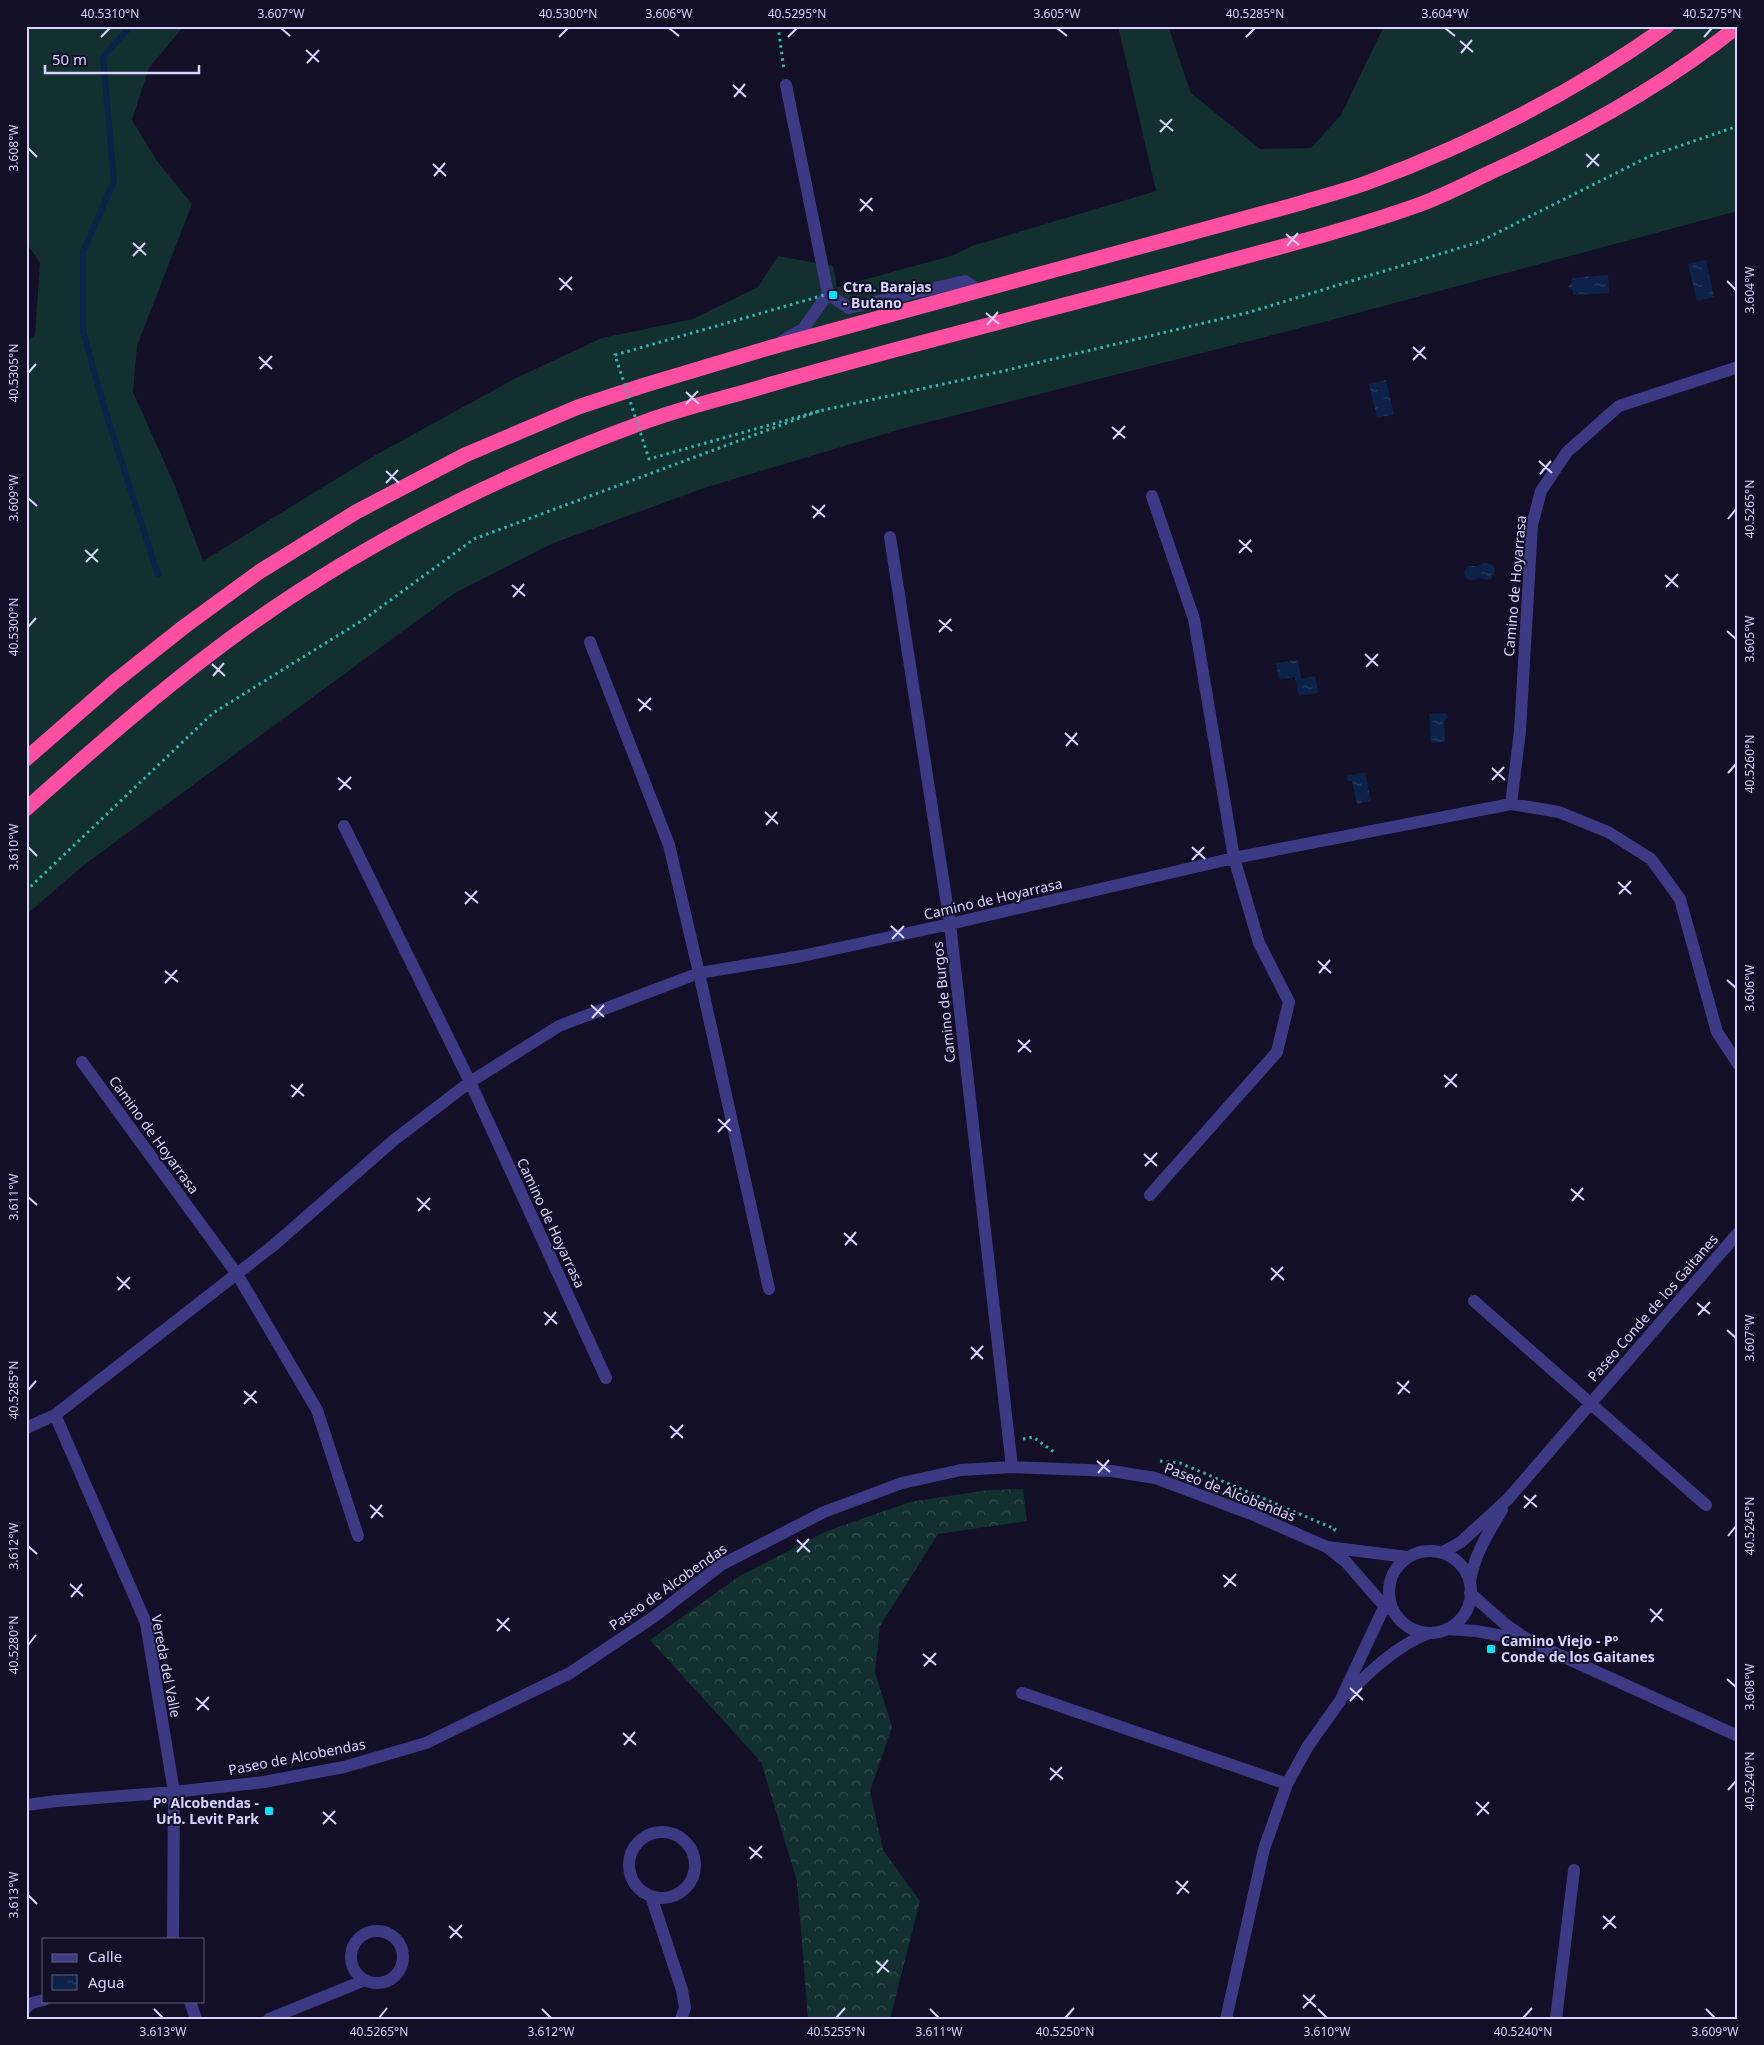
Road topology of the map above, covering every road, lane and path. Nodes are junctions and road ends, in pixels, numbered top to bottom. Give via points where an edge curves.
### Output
1 (778, 26) edge
2 (1667, 26) edge
3 (1738, 26) edge
4 (786, 85) joint
5 (1738, 126) edge
6 (979, 291) junction
7 (828, 294) junction
8 (772, 347) junction
9 (1738, 367) edge
10 (819, 411) junction
11 (1152, 496) dead end
12 (890, 537) dead end
13 (590, 642) dead end
14 (26, 759) edge
15 (1511, 804) junction
16 (26, 809) edge
17 (344, 826) dead end
18 (1234, 858) junction
19 (26, 891) edge
20 (950, 924) junction
21 (699, 972) junction
22 (82, 1062) dead end
23 (1738, 1064) edge
24 (470, 1082) junction
25 (1150, 1195) dead end
26 (1738, 1233) edge
27 (236, 1274) junction
28 (769, 1289) dead end
29 (1474, 1301) dead end
30 (606, 1378) dead end
31 (1591, 1402) junction
32 (55, 1416) junction
33 (26, 1428) edge
34 (1012, 1467) junction
35 (1508, 1499) junction
36 (1706, 1505) dead end
37 (358, 1536) dead end
38 (1327, 1547) junction
39 (1443, 1552) junction
40 (1407, 1557) junction
41 (1470, 1588) junction
42 (1389, 1604) junction
43 (1447, 1629) junction
44 (1429, 1633) junction
45 (1531, 1642) junction
46 (1022, 1693) dead end
47 (1340, 1701) junction
48 (1738, 1736) edge
49 (1287, 1784) junction
50 (174, 1792) junction
51 (26, 1805) edge
52 (1574, 1870) dead end
53 (651, 1896) junction
54 (173, 1938) edge
55 (365, 1980) junction
56 (42, 2000) edge
57 (190, 2002) edge
58 (26, 2008) edge
59 (196, 2019) edge
60 (268, 2019) edge
61 (681, 2019) edge
62 (1226, 2019) edge
63 (1556, 2019) edge

1 - 4 path
2 - 6 highway via 1531,110 1369,182
3 - 16 highway via 1626,103 1571,134 1424,203 1314,238 843,364 651,420 550,459 482,490 408,526 257,619 171,684
4 - 7 street
5 - 10 path via 1650,156 1479,242 1250,312
6 - 7 street via 965,281 850,308
6 - 8 highway
7 - 8 street via 803,329
7 - 10 path, bridge via 615,355 649,459
8 - 14 highway via 578,407 464,455 356,512 259,572 185,626
9 - 15 street, Camino de Hoyarrasa via 1618,406 1567,452 1541,491 1532,526 1520,731
10 - 19 path via 474,539 366,618 213,713
11 - 18 street via 1194,619
12 - 20 street, Camino de Burgos
13 - 21 street via 669,844
15 - 18 street, Camino de Hoyarrasa
15 - 23 street, Camino de Hoyarrasa via 1559,812 1600,828 1650,859 1680,899 1717,1032
17 - 24 street, Camino de Hoyarrasa
18 - 20 street, Camino de Hoyarrasa
18 - 25 street via 1259,942 1289,1002 1277,1052
20 - 21 street, Camino de Hoyarrasa via 802,956
20 - 34 street, Camino de Burgos
21 - 24 street, Camino de Hoyarrasa via 559,1026
21 - 28 street
22 - 27 street, Camino de Hoyarrasa
24 - 27 street, Camino de Hoyarrasa via 394,1140
24 - 30 street, Camino de Hoyarrasa
26 - 31 street, Paseo Conde de los Gaitanes
27 - 32 street, Camino de Hoyarrasa
27 - 37 street, Camino de Hoyarrasa via 317,1410
29 - 31 street, Paseo Conde de los Gaitanes
31 - 35 street, Paseo Conde de los Gaitanes
31 - 36 street, Paseo Conde de los Gaitanes
32 - 33 street, Camino de Hoyarrasa
32 - 50 street, Vereda del Valle via 146,1623
34 - 38 street, Paseo de Alcobendas via 1112,1471 1155,1478
34 - 50 street, Paseo de Alcobendas via 961,1470 902,1483 824,1512 721,1565 656,1616 570,1673 426,1743 344,1767 264,1782
35 - 39 street, Paseo Conde de los Gaitanes via 1461,1542
35 - 41 street, Paseo Conde de los Gaitanes via 1478,1551
38 - 40 street, Paseo de Alcobendas
38 - 42 street, Paseo de Alcobendas
39 - 40 street via 1431,1550
39 - 41 street via 1466,1572
40 - 42 street via 1391,1578
41 - 43 street via 1466,1610
41 - 45 street via 1505,1624
42 - 44 street via 1406,1626
42 - 47 street
43 - 44 street
43 - 45 street
44 - 47 street via 1386,1657
45 - 48 street
46 - 49 street
47 - 49 street via 1308,1746
49 - 62 street via 1264,1849
50 - 51 street, Paseo de Alcobendas
50 - 54 street, Vereda del Valle
52 - 63 street
53 - 53 street via 664,1898 676,1895 687,1887 693,1876 692,1850 673,1833 647,1835 630,1854 628,1867 632,1880
53 - 61 street via 682,1990 685,2008
55 - 55 street via 385,1982 400,1969 402,1949 389,1934 369,1932 354,1945 352,1965
55 - 60 street
56 - 58 street
57 - 59 street

